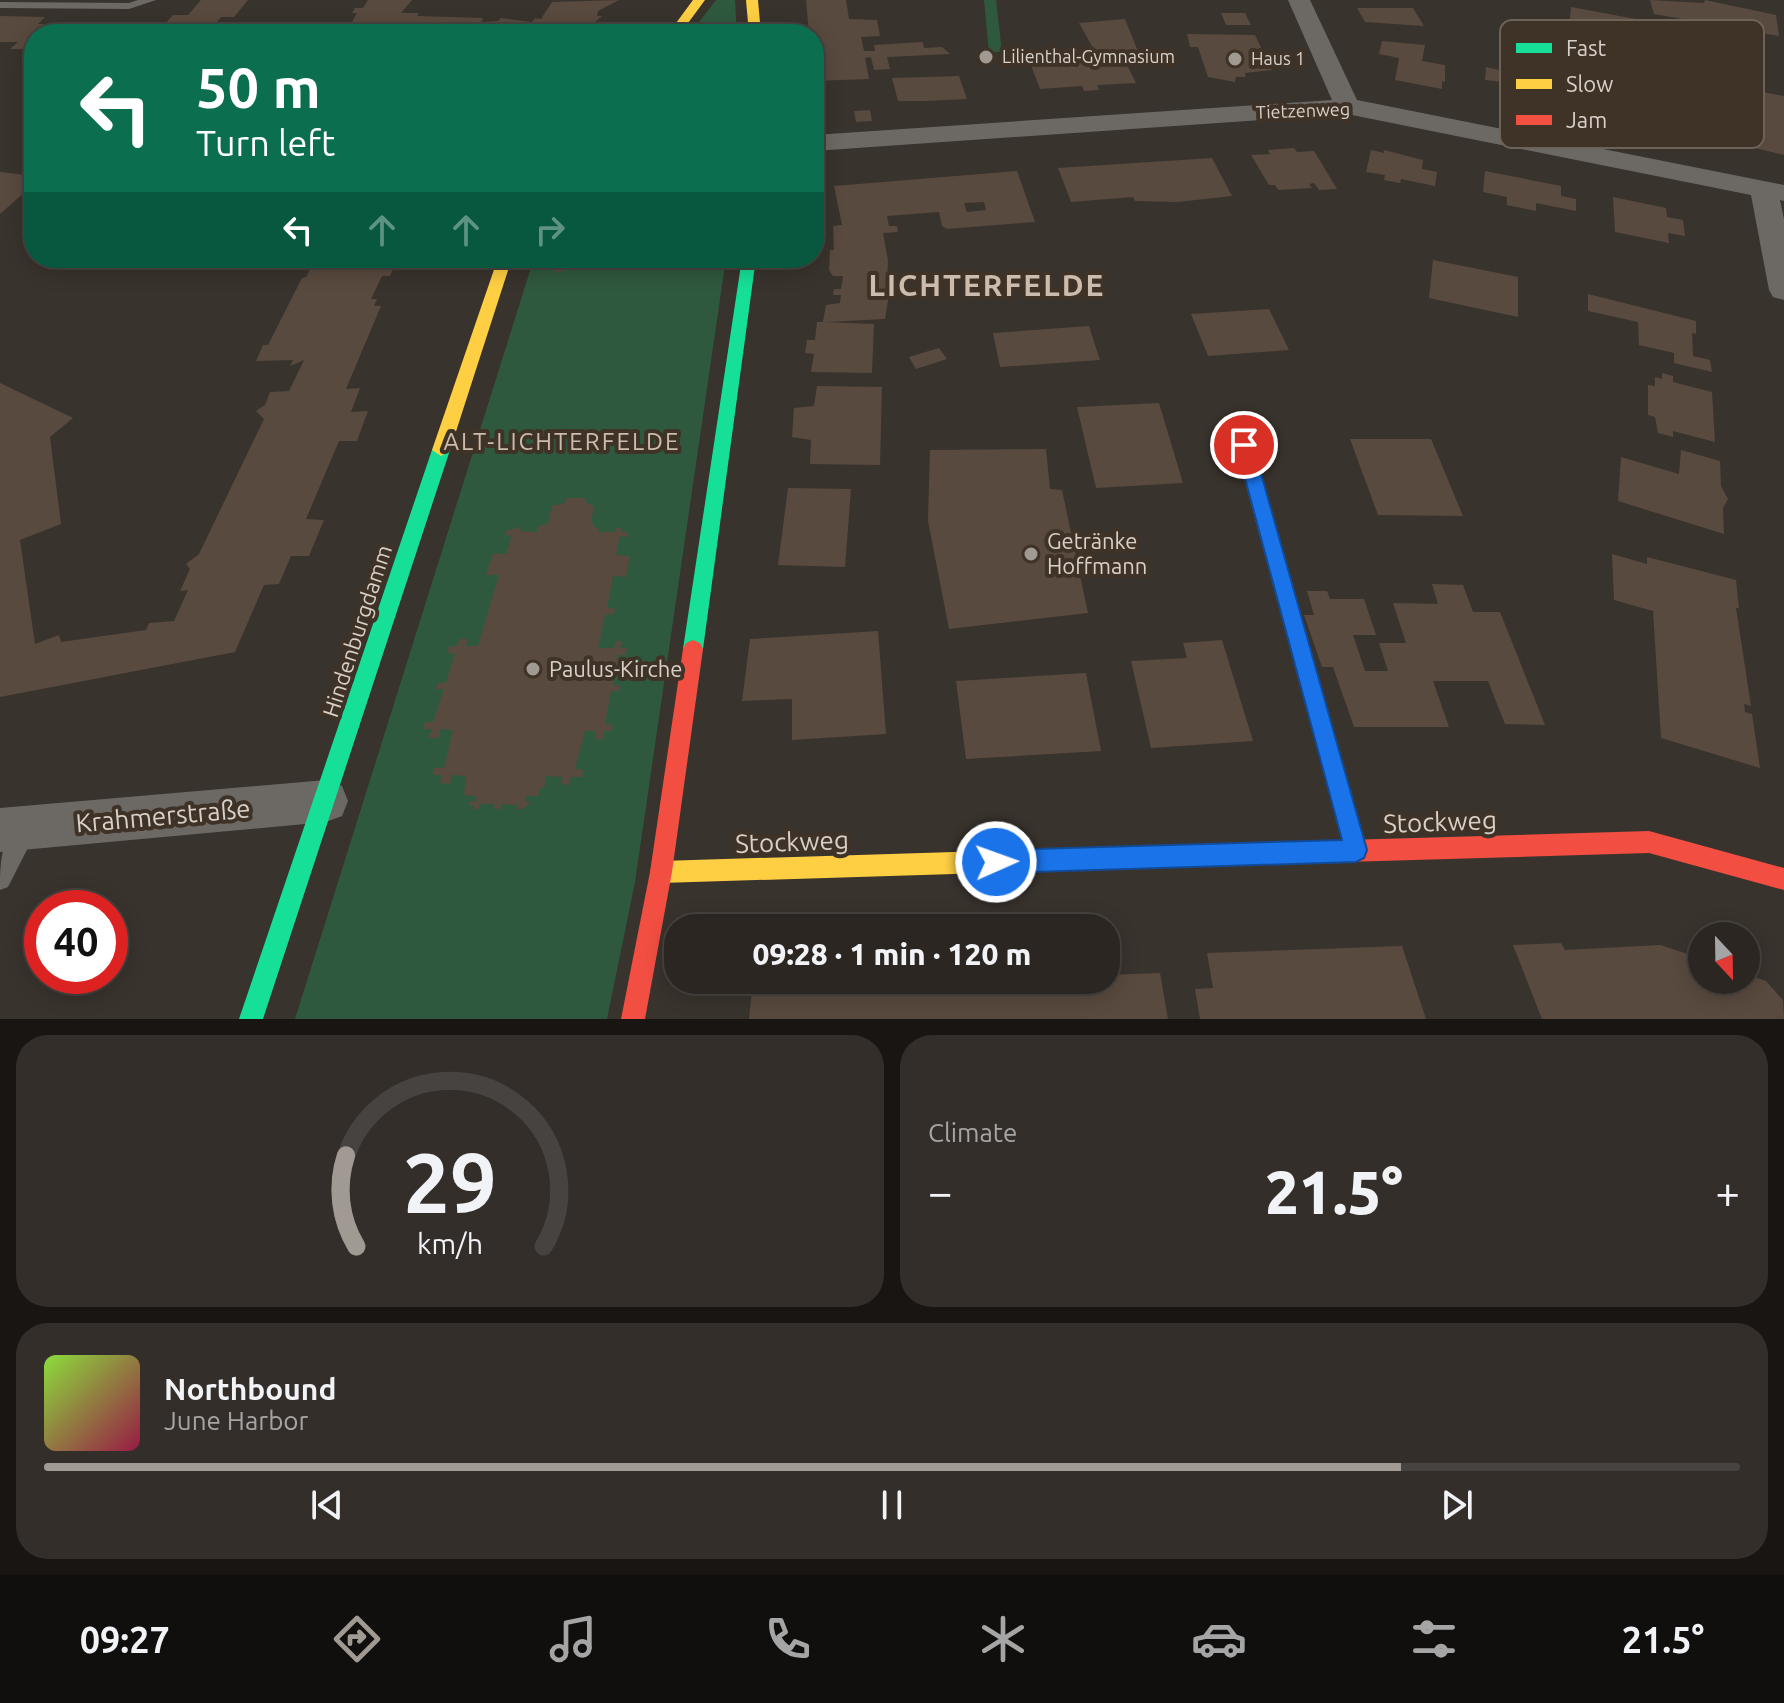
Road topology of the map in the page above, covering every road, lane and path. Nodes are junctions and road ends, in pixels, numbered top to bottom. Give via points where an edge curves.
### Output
1 (150, 0) edge
2 (699, 0) edge
3 (752, 0) edge
4 (1299, 0) edge
5 (0, 5) edge
6 (681, 24) edge
7 (754, 24) edge
8 (1347, 106) junction
9 (1500, 136) edge
10 (824, 142) edge
11 (1558, 148) edge
12 (1774, 191) edge
13 (502, 268) edge
14 (748, 268) edge
15 (1784, 290) edge
16 (1244, 445) dead end
17 (326, 801) junction
18 (14, 829) edge
19 (1356, 850) junction
20 (661, 872) junction
21 (0, 879) edge
22 (1784, 879) edge
23 (251, 1019) edge
24 (633, 1019) edge

1 - 5 lane via 129,6
2 - 6 main road
3 - 7 main road
4 - 8 street
8 - 9 street, Tietzenweg
8 - 10 street, Tietzenweg
11 - 12 street, Tietzenweg
12 - 15 street
13 - 17 main road, Hindenburgdamm
14 - 20 main road
16 - 19 lane
17 - 18 street, Krahmerstraße
17 - 23 main road, Hindenburgdamm
18 - 21 lane
19 - 20 main road, Stockweg
19 - 22 main road, Stockweg via 1649,842
20 - 24 main road

